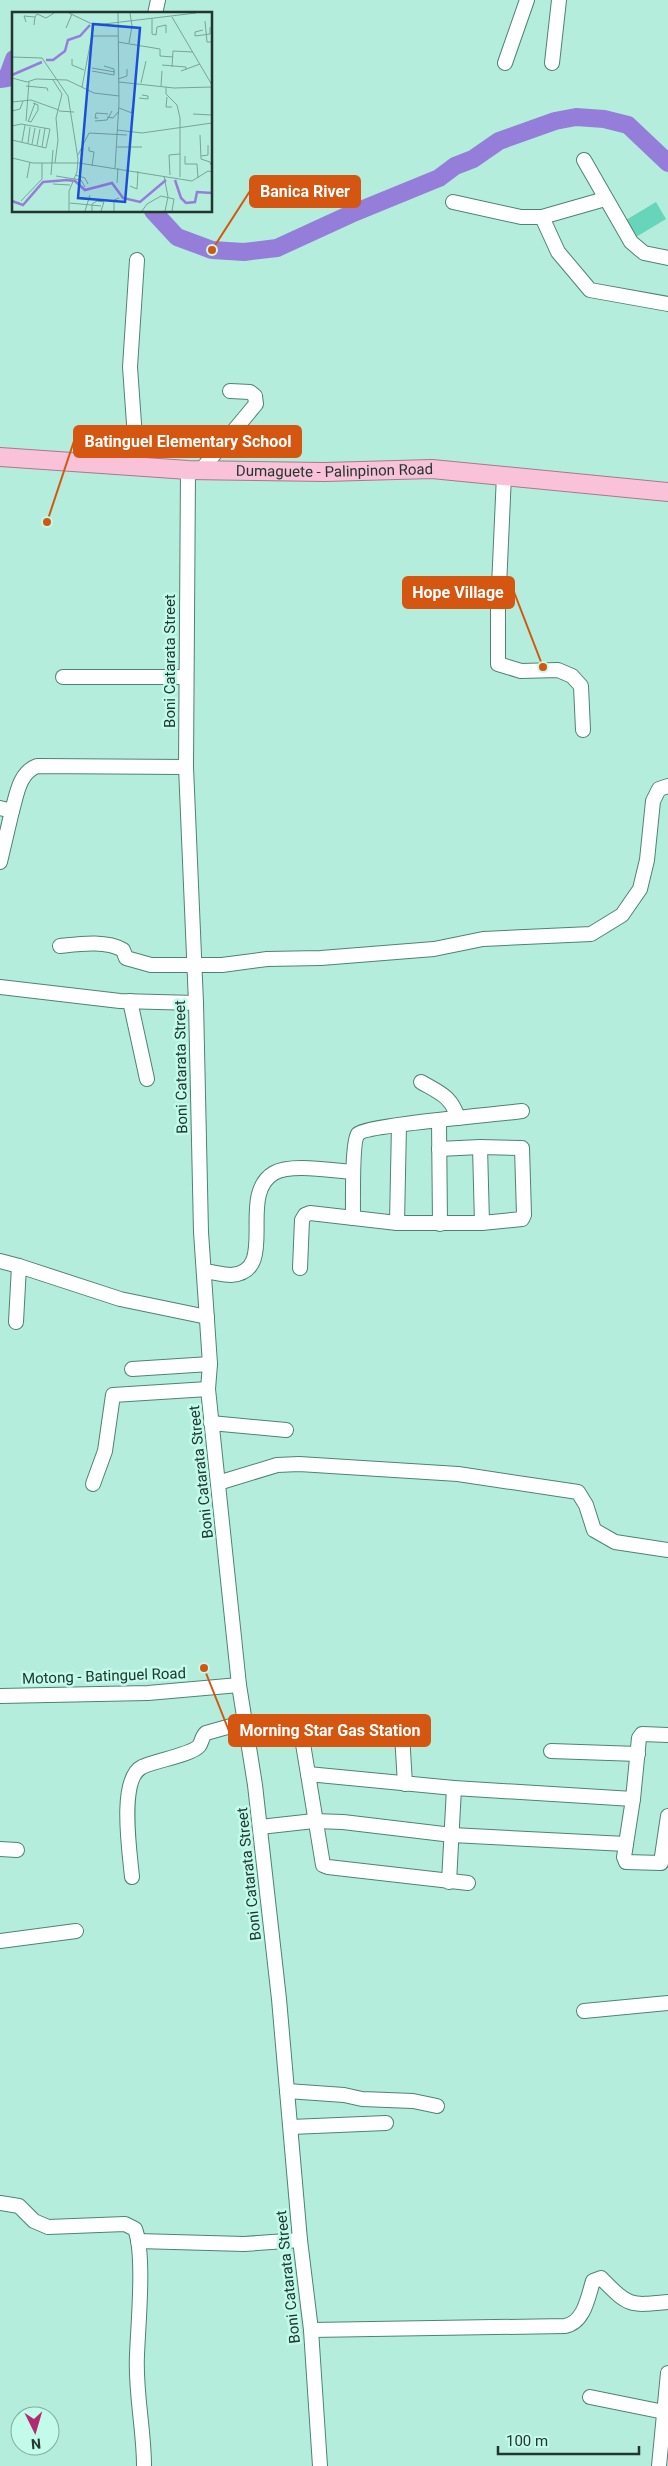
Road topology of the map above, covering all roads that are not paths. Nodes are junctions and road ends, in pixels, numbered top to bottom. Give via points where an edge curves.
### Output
1 (527, 0) edge
2 (559, 0) edge
3 (505, 63) dead end
4 (552, 63) dead end
5 (584, 160) dead end
6 (605, 199) junction
7 (453, 202) dead end
8 (542, 217) junction
9 (668, 258) edge
10 (137, 260) dead end
11 (668, 304) edge
12 (230, 391) dead end
13 (0, 457) edge
14 (138, 466) junction
15 (195, 470) junction
16 (504, 475) junction
17 (668, 492) edge
18 (63, 676) dead end
19 (186, 677) junction
20 (583, 730) dead end
21 (186, 767) junction
22 (668, 786) edge
23 (653, 801) junction
24 (668, 803) edge
25 (6, 809) edge
26 (0, 862) edge
27 (60, 946) dead end
28 (193, 965) junction
29 (0, 987) edge
30 (130, 1001) junction
31 (196, 1003) junction
32 (147, 1079) dead end
33 (421, 1082) dead end
34 (522, 1111) dead end
35 (458, 1118) junction
36 (439, 1121) junction
37 (399, 1125) junction
38 (480, 1147) junction
39 (439, 1148) junction
40 (354, 1172) junction
41 (353, 1218) junction
42 (397, 1223) junction
43 (482, 1223) junction
44 (440, 1224) junction
45 (0, 1261) edge
46 (19, 1266) junction
47 (300, 1268) dead end
48 (204, 1271) junction
49 (207, 1317) junction
50 (16, 1322) dead end
51 (210, 1364) junction
52 (132, 1369) dead end
53 (208, 1390) junction
54 (212, 1423) junction
55 (286, 1430) dead end
56 (218, 1483) junction
57 (93, 1484) dead end
58 (668, 1550) edge
59 (239, 1685) junction
60 (0, 1696) edge
61 (245, 1722) junction
62 (668, 1735) edge
63 (551, 1751) dead end
64 (638, 1754) junction
65 (308, 1774) junction
66 (405, 1784) junction
67 (454, 1788) junction
68 (634, 1799) junction
69 (668, 1816) edge
70 (314, 1821) junction
71 (260, 1827) junction
72 (452, 1835) junction
73 (626, 1844) junction
74 (0, 1849) edge
75 (17, 1850) dead end
76 (132, 1878) dead end
77 (450, 1882) junction
78 (468, 1883) dead end
79 (76, 1931) dead end
80 (0, 1941) edge
81 (668, 2003) edge
82 (584, 2011) dead end
83 (287, 2091) junction
84 (437, 2106) dead end
85 (386, 2123) dead end
86 (291, 2127) junction
87 (0, 2203) edge
88 (300, 2240) junction
89 (138, 2241) junction
90 (668, 2302) edge
91 (311, 2330) junction
92 (668, 2373) edge
93 (590, 2397) dead end
94 (664, 2412) junction
95 (144, 2466) edge
96 (320, 2466) edge
97 (659, 2466) edge

1 - 3 street
2 - 4 street
5 - 6 street
6 - 8 street
6 - 9 street via 631,242 644,253
7 - 8 street via 521,217
8 - 11 street via 558,252 590,290
10 - 14 street via 130,367
12 - 15 street via 250,392 255,396 256,404
13 - 14 main road, Dumaguete - Palinpinon Road
14 - 15 main road, Dumaguete - Palinpinon Road
15 - 16 main road, Dumaguete - Palinpinon Road via 325,472 432,469
15 - 19 street, Boni Catarata Street
16 - 17 main road, Dumaguete - Palinpinon Road
16 - 20 street via 498,664 521,672 558,670 572,676 581,686
18 - 19 street
19 - 21 street, Boni Catarata Street
21 - 25 street via 37,766 24,774
21 - 28 street, Boni Catarata Street
22 - 23 street via 659,789
23 - 24 street
23 - 28 street via 640,889 622,915 591,934 484,939 434,949
25 - 26 street
27 - 28 street via 116,946 134,962
28 - 31 street, Boni Catarata Street
29 - 30 street
30 - 31 street
30 - 32 street
31 - 48 street, Boni Catarata Street
33 - 35 street via 448,1098
34 - 35 street
35 - 36 street
36 - 37 street
36 - 39 street
37 - 40 street via 358,1133
37 - 42 street
38 - 39 street
38 - 43 street
38 - 43 street via 518,1147 523,1152 522,1219
39 - 44 street
40 - 41 street
40 - 48 street via 290,1169 274,1173 261,1185 256,1202 257,1247 253,1262 244,1272 230,1275
41 - 42 street
41 - 47 street via 305,1215 302,1220
42 - 44 street
43 - 44 street
45 - 46 street
46 - 49 street via 120,1299
46 - 50 street
48 - 49 street, Boni Catarata Street
49 - 51 street, Boni Catarata Street
51 - 52 street
51 - 53 street, Boni Catarata Street
53 - 54 street, Boni Catarata Street
53 - 57 street via 113,1396 105,1451
54 - 55 street
54 - 56 street, Boni Catarata Street
56 - 58 street via 278,1465 299,1464 458,1474 578,1492 594,1530 615,1542
56 - 59 street, Boni Catarata Street
59 - 60 street, Motong - Batinguel Road via 148,1693
59 - 61 street, Boni Catarata Street
61 - 71 street, Boni Catarata Street
61 - 76 street via 206,1732 199,1746 163,1762 142,1767 132,1778 127,1799
62 - 64 street via 642,1734
63 - 64 street
64 - 68 street
65 - 66 street
65 - 66 street via 304,1733 402,1734
65 - 70 street
66 - 67 street
67 - 68 street
67 - 72 street
68 - 73 street
69 - 73 street via 661,1864 626,1862
70 - 71 street
70 - 72 street
70 - 77 street via 320,1858 328,1867
71 - 83 street, Boni Catarata Street
72 - 73 street
72 - 77 street
74 - 75 street
77 - 78 street
79 - 80 street
81 - 82 street
83 - 84 street via 413,2101
83 - 86 street, Boni Catarata Street
85 - 86 street
86 - 88 street, Boni Catarata Street
87 - 89 street via 19,2206 34,2221 48,2227 130,2226
88 - 89 street via 244,2244
88 - 91 street, Boni Catarata Street
89 - 95 street via 139,2334 136,2355
90 - 91 street via 642,2305 625,2301 600,2278 594,2281 580,2317 573,2325
91 - 96 street, Boni Catarata Street
92 - 94 street
93 - 94 street
94 - 97 street

